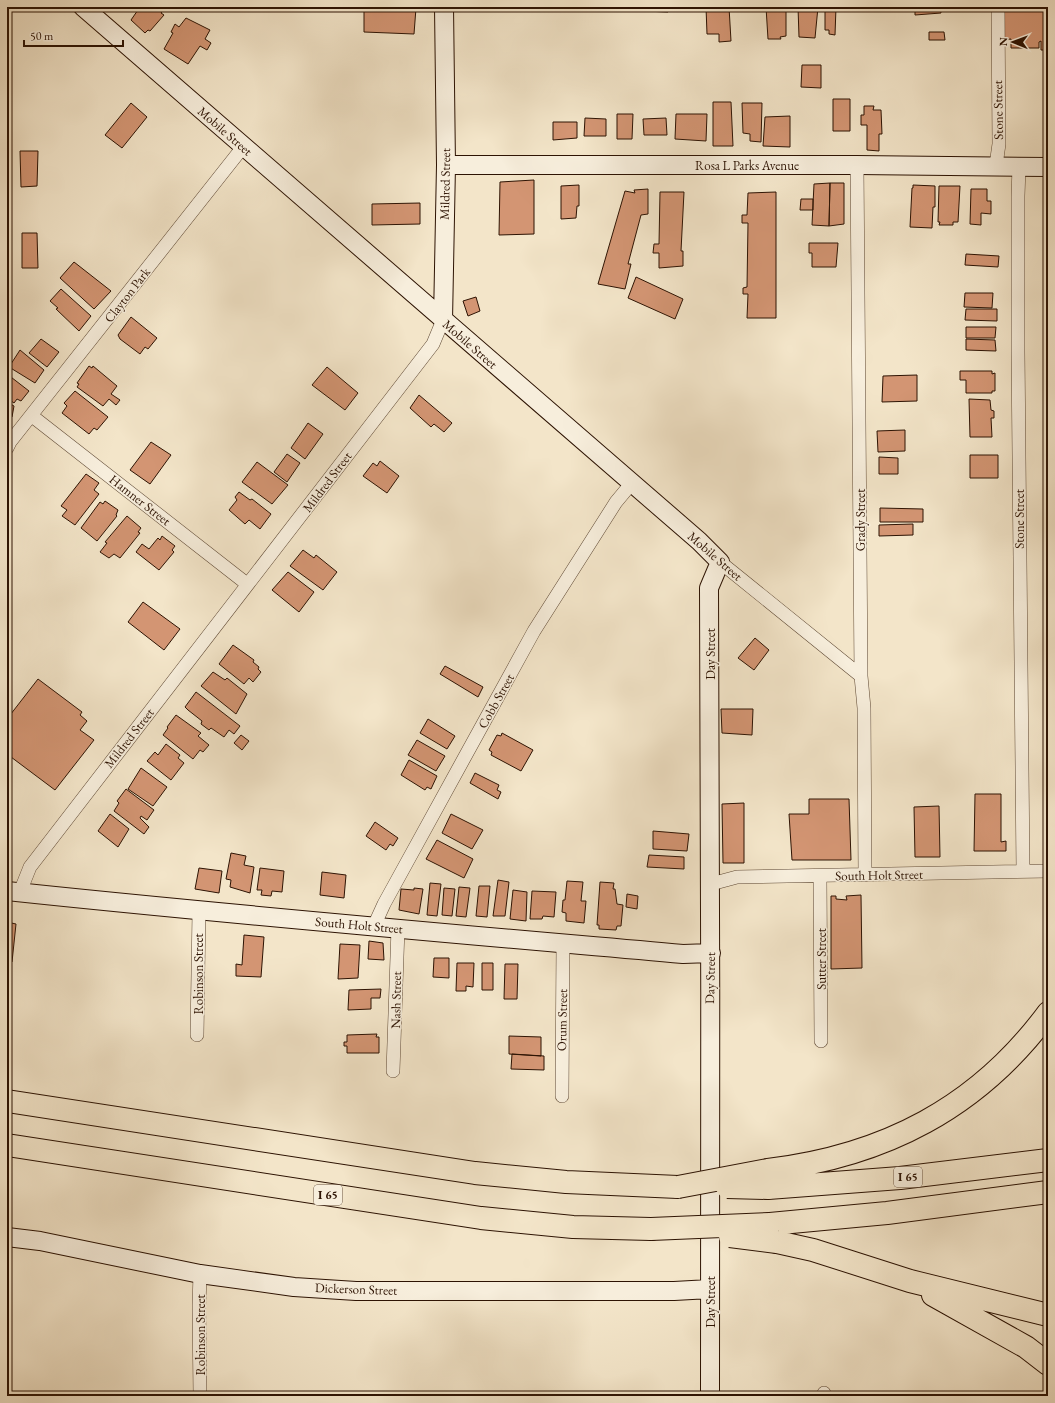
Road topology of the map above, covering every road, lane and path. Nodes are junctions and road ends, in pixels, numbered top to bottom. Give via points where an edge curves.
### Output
1 (83, 7) edge
2 (444, 7) edge
3 (998, 7) edge
4 (244, 147) junction
5 (446, 165) junction
6 (857, 165) junction
7 (996, 166) junction
8 (1019, 167) junction
9 (1048, 167) edge
10 (443, 320) junction
11 (32, 416) junction
12 (8, 444) edge
13 (631, 484) junction
14 (720, 562) junction
15 (247, 584) junction
16 (861, 676) junction
17 (1023, 871) junction
18 (1048, 871) edge
19 (865, 875) junction
20 (820, 877) junction
21 (711, 884) junction
22 (13, 891) edge
23 (198, 912) junction
24 (374, 926) junction
25 (398, 928) junction
26 (563, 944) junction
27 (711, 953) junction
28 (1048, 1013) edge
29 (198, 1035) dead end
30 (821, 1041) dead end
31 (393, 1071) dead end
32 (562, 1096) dead end
33 (7, 1101) edge
34 (7, 1145) edge
35 (1048, 1160) edge
36 (768, 1179) junction
37 (1048, 1192) edge
38 (773, 1233) junction
39 (7, 1237) edge
40 (200, 1274) junction
41 (910, 1282) junction
42 (710, 1289) junction
43 (1048, 1315) edge
44 (1048, 1364) edge
45 (200, 1396) edge
46 (710, 1396) edge

1 - 4 street, Mobile Street
2 - 5 street, Mildred Street
3 - 7 street, Stone Street via 999,144
4 - 10 street, Mobile Street
4 - 11 street, Clayton Park
5 - 6 street, Rosa L Parks Avenue
5 - 10 street, Mildred Street
6 - 7 street, Rosa L Parks Avenue
6 - 16 street, Grady Street
7 - 8 street, Rosa L Parks Avenue
8 - 9 street, Rosa L Parks Avenue
8 - 17 street, Stone Street via 1018,360
10 - 13 street, Mobile Street
10 - 15 street, Mildred Street via 433,344
11 - 12 street, Clayton Park
11 - 15 street, Hamner Street
13 - 14 street, Mobile Street
13 - 24 street, Cobb Street via 616,502 534,631
14 - 16 street, Mobile Street
14 - 21 street, Day Street via 709,588
15 - 22 street, Mildred Street
16 - 19 street, Grady Street via 864,708
17 - 18 street, South Holt Street
17 - 19 street, South Holt Street
19 - 20 street, South Holt Street
20 - 21 street, South Holt Street via 736,877
20 - 30 street, Sutter Street
21 - 27 street, Day Street
22 - 23 street, South Holt Street
23 - 24 street, South Holt Street
23 - 29 street, Robinson Street
24 - 25 street, South Holt Street
25 - 26 street, South Holt Street
25 - 31 street, Nash Street
26 - 27 street, South Holt Street via 682,954
26 - 32 street, Orum Street
27 - 42 street, Day Street
28 - 36 highway via 1025,1042 991,1076 927,1121 889,1140 843,1157
33 - 36 highway, I 65, bridge via 452,1170 566,1182 678,1187
34 - 38 highway, I 65, bridge via 481,1218 573,1227 651,1230 680,1228
35 - 36 highway, I 65 via 900,1178
37 - 38 highway via 887,1213
38 - 41 highway via 813,1250
39 - 40 street, Dickerson Street via 40,1241
40 - 42 street, Dickerson Street via 294,1287 356,1291
40 - 45 street, Robinson Street
41 - 43 highway
41 - 44 highway via 1026,1347
42 - 46 street, Day Street

